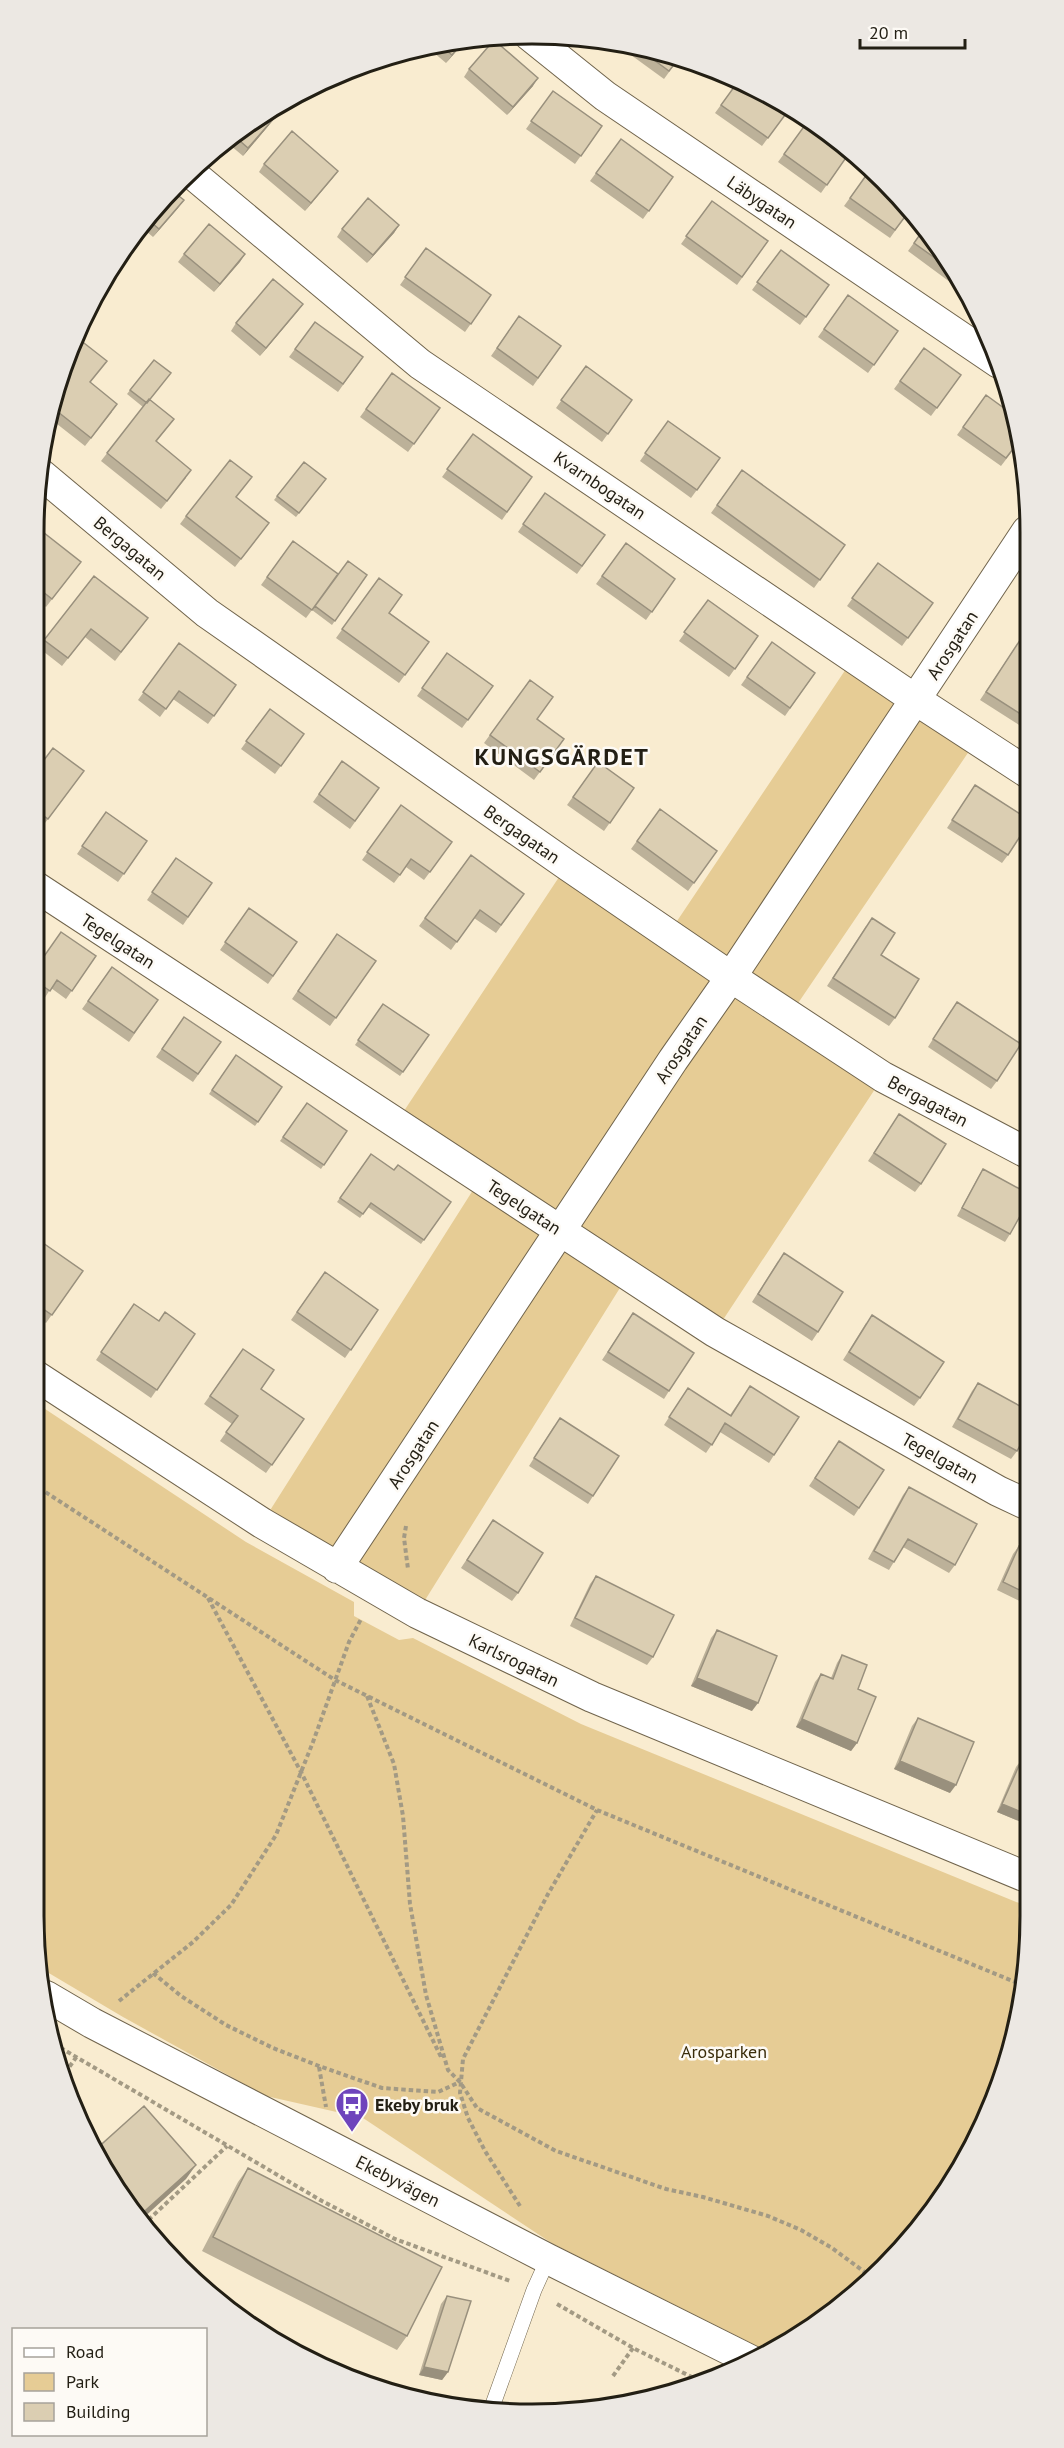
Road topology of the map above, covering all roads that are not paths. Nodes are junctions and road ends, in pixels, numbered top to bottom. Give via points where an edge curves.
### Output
1 (541, 44) edge
2 (197, 178) edge
3 (987, 355) edge
4 (47, 479) edge
5 (1020, 542) edge
6 (916, 700) junction
7 (1020, 768) edge
8 (44, 892) edge
9 (731, 977) junction
10 (1020, 1149) edge
11 (560, 1230) junction
12 (44, 1381) edge
13 (1020, 1501) edge
14 (337, 1568) junction
15 (1020, 1874) edge
16 (51, 1999) edge
17 (548, 2259) junction
18 (743, 2356) edge
19 (494, 2402) edge

1 - 3 street, Läbygatan via 605,96
2 - 6 street, Kvarnbogatan via 420,364
4 - 9 street, Bergagatan via 207,613
5 - 6 street, Arosgatan
6 - 7 street, Kvarnbogatan
6 - 9 street, Arosgatan
8 - 11 street, Tegelgatan
9 - 10 street, Bergagatan via 883,1077
9 - 11 street, Arosgatan
11 - 13 street, Tegelgatan via 715,1332
11 - 14 street, Arosgatan
12 - 14 street, Karlsrogatan
14 - 15 street, Karlsrogatan via 417,1613 592,1697
16 - 17 street, Ekebyvägen
17 - 18 street, Ekebyvägen
17 - 19 lane

